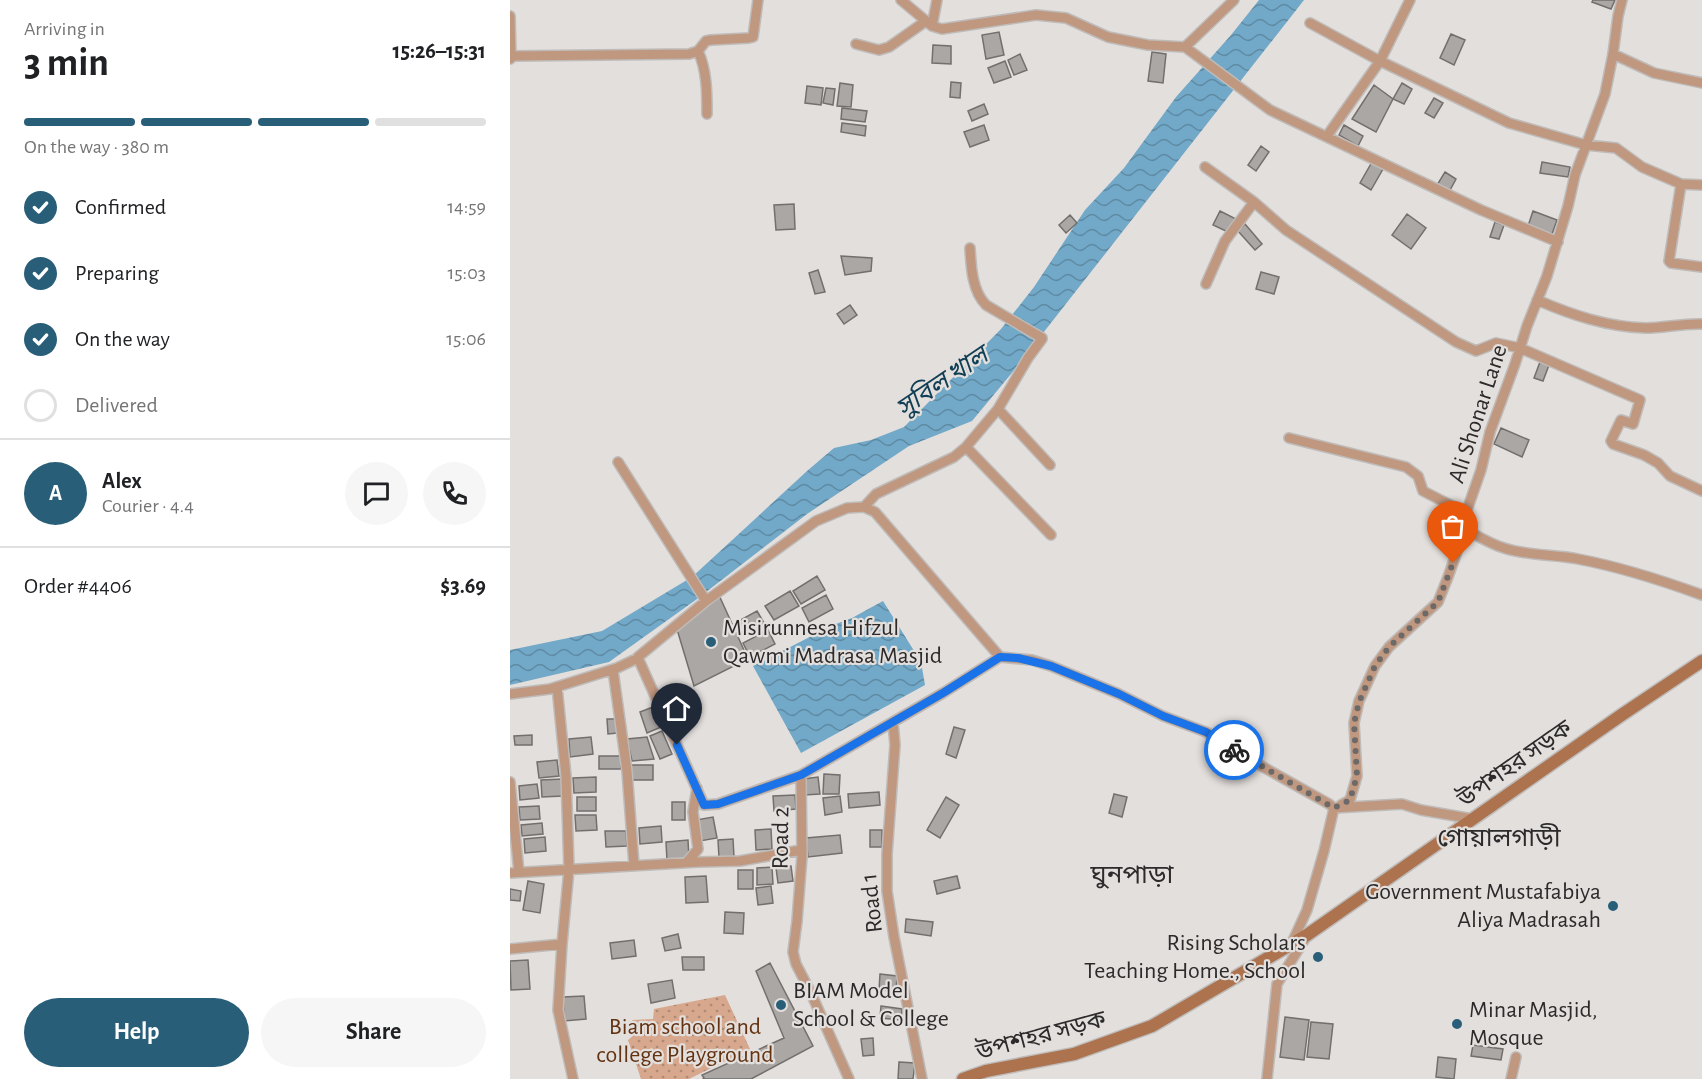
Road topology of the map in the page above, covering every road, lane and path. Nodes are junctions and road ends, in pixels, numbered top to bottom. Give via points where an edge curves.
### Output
1 (758, 0) edge
2 (901, 0) edge
3 (937, 0) edge
4 (1234, 0) edge
5 (1410, 0) edge
6 (1622, 0) edge
7 (510, 16) edge
8 (929, 23) junction
9 (1310, 23) dead end
10 (856, 44) dead end
11 (1185, 46) junction
12 (698, 51) junction
13 (1613, 54) junction
14 (511, 58) edge
15 (1380, 61) junction
16 (1702, 83) edge
17 (707, 114) dead end
18 (1327, 136) junction
19 (1586, 146) junction
20 (1205, 167) dead end
21 (1681, 184) junction
22 (1702, 185) edge
23 (1254, 202) junction
24 (1558, 242) junction
25 (970, 248) dead end
26 (1702, 267) edge
27 (1206, 284) dead end
28 (1537, 300) junction
29 (1702, 324) edge
30 (1520, 348) junction
31 (998, 409) junction
32 (1289, 438) dead end
33 (966, 447) junction
34 (618, 462) dead end
35 (1050, 465) dead end
36 (1702, 491) edge
37 (864, 507) junction
38 (1466, 513) junction
39 (1463, 528) junction
40 (1051, 535) dead end
41 (1702, 595) edge
42 (706, 602) junction
43 (1000, 657) junction
44 (638, 658) junction
45 (1702, 661) edge
46 (612, 670) junction
47 (557, 687) junction
48 (510, 694) edge
49 (893, 722) junction
50 (801, 775) junction
51 (510, 782) edge
52 (697, 788) junction
53 (1334, 808) junction
54 (1473, 819) junction
55 (801, 850) junction
56 (687, 862) junction
57 (634, 865) junction
58 (569, 869) junction
59 (514, 872) edge
60 (1307, 935) junction
61 (562, 944) junction
62 (1291, 945) junction
63 (510, 949) edge
64 (1516, 1057) dead end
65 (573, 1079) edge
66 (849, 1079) edge
67 (922, 1079) edge
68 (963, 1079) edge
69 (1267, 1079) edge
70 (1511, 1079) edge

1 - 12 street via 753,37 711,39
2 - 8 street
3 - 8 street
4 - 11 street
5 - 15 street
6 - 13 street, Ali Shonar Lane
7 - 14 street
8 - 10 street via 879,50
8 - 11 street via 942,29 1036,15 1066,18 1108,37 1148,45
9 - 15 street
11 - 18 street via 1270,110
12 - 14 street
12 - 17 street via 703,62
13 - 16 street via 1654,73
13 - 19 street, Ali Shonar Lane via 1605,94
15 - 18 street
15 - 19 street via 1509,123
18 - 24 street via 1481,210
19 - 21 street via 1616,148 1642,167
19 - 24 street, Ali Shonar Lane
20 - 23 street
21 - 22 street
21 - 26 street via 1669,261
23 - 27 street via 1225,241
23 - 30 street via 1286,230 1456,342 1476,351 1496,343
24 - 28 street, Ali Shonar Lane
25 - 31 street via 971,270 980,299 1042,338
28 - 29 street via 1600,322 1647,328
28 - 30 street, Ali Shonar Lane
30 - 36 street via 1640,400 1633,424 1621,420 1613,444 1644,455 1670,476
30 - 38 street, Ali Shonar Lane
31 - 33 street
31 - 35 street
32 - 38 street via 1406,467 1418,477 1423,491
33 - 37 street via 954,457 876,494
33 - 40 street
34 - 42 street
37 - 42 street via 848,508 816,521
37 - 43 street via 875,512
38 - 39 street, Ali Shonar Lane
39 - 41 street via 1504,548 1615,567
39 - 53 street, Ali Shonar Lane via 1438,602 1389,647 1375,666 1354,723 1357,776 1350,800
42 - 44 street
43 - 49 street
43 - 53 street via 1051,666 1206,732
44 - 46 street
44 - 52 street, Road 2
45 - 54 main road, উপশহর সড়ক
46 - 47 street
46 - 57 street via 627,771
47 - 48 street
47 - 58 street via 566,776
49 - 50 street
49 - 67 street, Road 1 via 887,891
50 - 52 street, Road 2 via 718,804 704,805
50 - 55 street, Road 2
51 - 59 street
52 - 56 street via 693,812 698,849
53 - 54 street via 1402,804
53 - 62 street via 1306,910
54 - 60 main road, উপশহর সড়ক
55 - 56 street via 741,861
55 - 66 street, Road 2 via 793,952
56 - 57 street
57 - 58 street
58 - 59 street
58 - 61 street
60 - 62 main road, উপশহর সড়ক
60 - 69 street via 1277,984
61 - 63 street
61 - 65 street via 558,1010
62 - 68 main road, উপশহর সড়ক via 1152,1026 1074,1054
64 - 70 street

